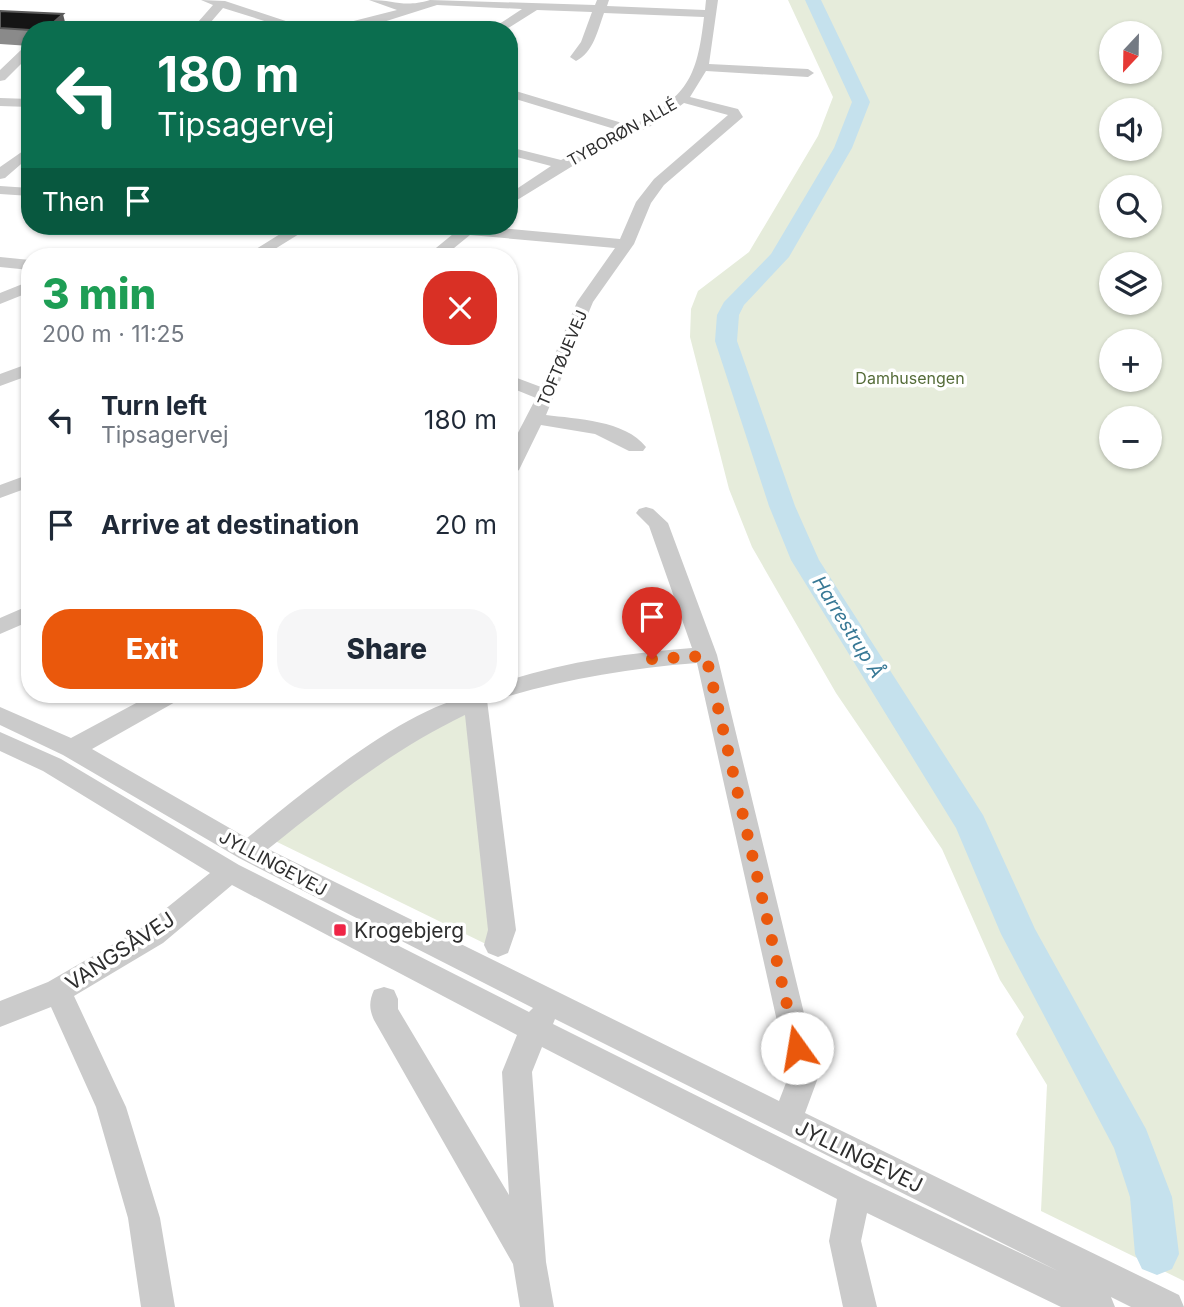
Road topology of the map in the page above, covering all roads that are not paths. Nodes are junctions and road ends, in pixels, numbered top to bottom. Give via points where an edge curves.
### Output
1 (207, 0) edge
2 (375, 0) edge
3 (712, 0) edge
4 (440, 1) edge
5 (221, 3) junction
6 (539, 3) edge
7 (601, 5) edge
8 (412, 11) junction
9 (710, 14) junction
10 (205, 21) edge
11 (278, 21) edge
12 (366, 21) edge
13 (510, 21) edge
14 (21, 53) edge
15 (576, 57) dead end
16 (701, 67) junction
17 (808, 73) dead end
18 (0, 77) edge
19 (518, 96) edge
20 (683, 99) junction
21 (0, 102) edge
22 (21, 103) edge
23 (632, 130) junction
24 (518, 142) edge
25 (555, 151) dead end
26 (518, 153) edge
27 (21, 158) edge
28 (563, 165) junction
29 (1, 183) edge
30 (21, 189) edge
31 (518, 195) edge
32 (518, 233) edge
33 (289, 235) edge
34 (461, 235) edge
35 (626, 244) junction
36 (266, 248) edge
37 (444, 248) edge
38 (0, 262) edge
39 (21, 264) edge
40 (21, 290) edge
41 (0, 299) edge
42 (21, 372) edge
43 (0, 381) edge
44 (518, 384) edge
45 (546, 396) junction
46 (535, 419) junction
47 (636, 447) dead end
48 (518, 452) edge
49 (21, 484) edge
50 (0, 492) edge
51 (646, 513) dead end
52 (21, 616) edge
53 (0, 627) edge
54 (706, 656) junction
55 (518, 685) edge
56 (155, 703) edge
57 (468, 703) edge
58 (481, 703) edge
59 (0, 715) edge
60 (0, 741) edge
61 (72, 749) junction
62 (239, 862) junction
63 (498, 945) dead end
64 (58, 991) junction
65 (384, 999) dead end
66 (0, 1014) edge
67 (542, 1016) junction
68 (787, 1121) junction
69 (855, 1191) junction
70 (529, 1262) junction
71 (158, 1307) edge
72 (537, 1307) edge
73 (860, 1307) edge
74 (1098, 1307) edge
75 (1167, 1307) edge

1 - 5 street
2 - 8 street
3 - 9 street, TYBORØN ALLÉ
4 - 6 street
4 - 8 street
5 - 10 street
5 - 11 street
6 - 7 street
6 - 13 street
7 - 9 street
7 - 15 street via 587,43
8 - 12 street
9 - 16 street, TYBORØN ALLÉ
14 - 18 street
16 - 17 street
16 - 20 street, TYBORØN ALLÉ
19 - 23 street
20 - 23 street, TYBORØN ALLÉ
20 - 35 street, TOFTØJEVEJ via 733,112 736,117 659,182 644,202
21 - 22 street
23 - 28 street, TYBORØN ALLÉ
24 - 25 street
26 - 28 street
27 - 29 street
28 - 31 street, TYBORØN ALLÉ
29 - 30 street
32 - 35 street
33 - 36 street
34 - 37 street
35 - 45 street, TOFTØJEVEJ via 585,302
38 - 39 street
40 - 41 street
42 - 43 street
44 - 45 street
45 - 46 street, TOFTØJEVEJ
46 - 47 street, TOFTØJEVEJ via 587,426 625,438
46 - 48 street, TOFTØJEVEJ
49 - 50 street
51 - 54 street via 658,523
52 - 53 street
54 - 55 street via 624,661 549,674
54 - 68 street via 804,1075
56 - 61 street
57 - 62 street via 416,728 346,772
58 - 63 street via 502,930
59 - 61 street, JYLLINGEVEJ
60 - 62 street, JYLLINGEVEJ
61 - 62 street, JYLLINGEVEJ
62 - 64 street, VANGSÅVEJ via 153,935
62 - 67 street, JYLLINGEVEJ
64 - 66 street, VANGSÅVEJ
64 - 71 street via 111,1107 144,1218
65 - 70 street via 384,1011
67 - 68 street, JYLLINGEVEJ
67 - 69 street, JYLLINGEVEJ
67 - 70 street via 517,1072
68 - 75 street, JYLLINGEVEJ
69 - 73 street via 845,1241
69 - 74 street, JYLLINGEVEJ
70 - 72 street

